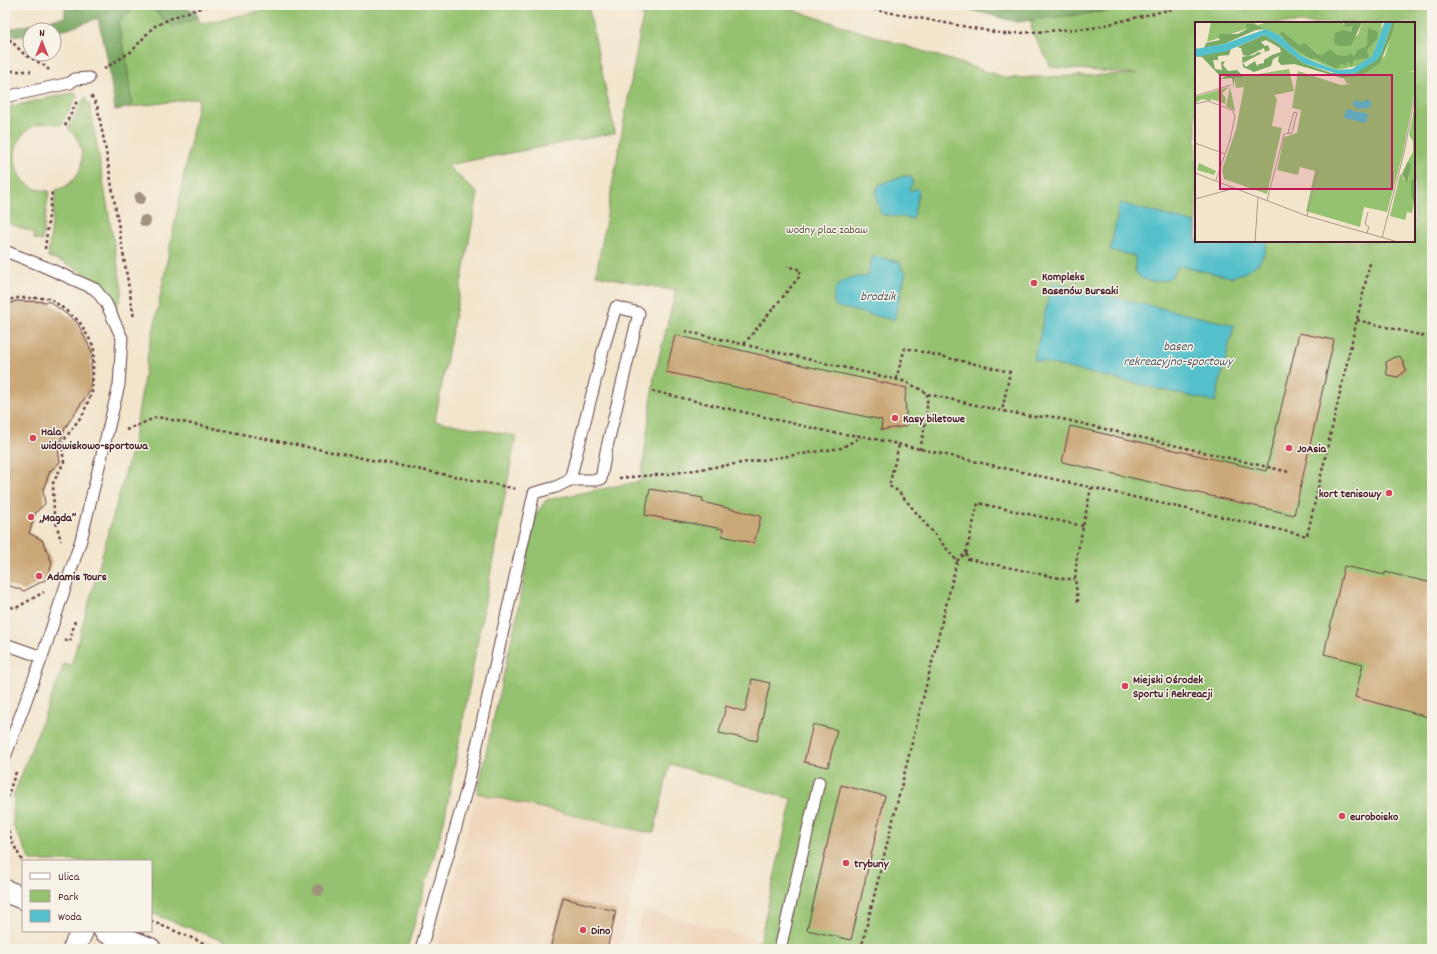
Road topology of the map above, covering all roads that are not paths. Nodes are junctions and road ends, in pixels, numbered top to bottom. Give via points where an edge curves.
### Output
1 (89, 78) road end
2 (5, 97) edge
3 (5, 251) edge
4 (570, 480) junction
5 (5, 644) edge
6 (42, 657) junction
7 (5, 757) edge
8 (819, 782) dead end
9 (5, 891) edge
10 (22, 898) edge
11 (82, 932) edge
12 (108, 932) edge
13 (74, 949) edge
14 (150, 949) edge
15 (421, 949) edge
16 (780, 949) edge

1 - 2 lane via 75,79 70,83
3 - 6 lane via 95,289 106,303 122,338 119,385 109,430 81,540
4 - 4 lane via 599,479 639,313 616,307
4 - 15 lane via 534,493 468,785
5 - 6 lane
6 - 7 lane
8 - 16 lane
9 - 10 street
11 - 13 street
12 - 14 street

